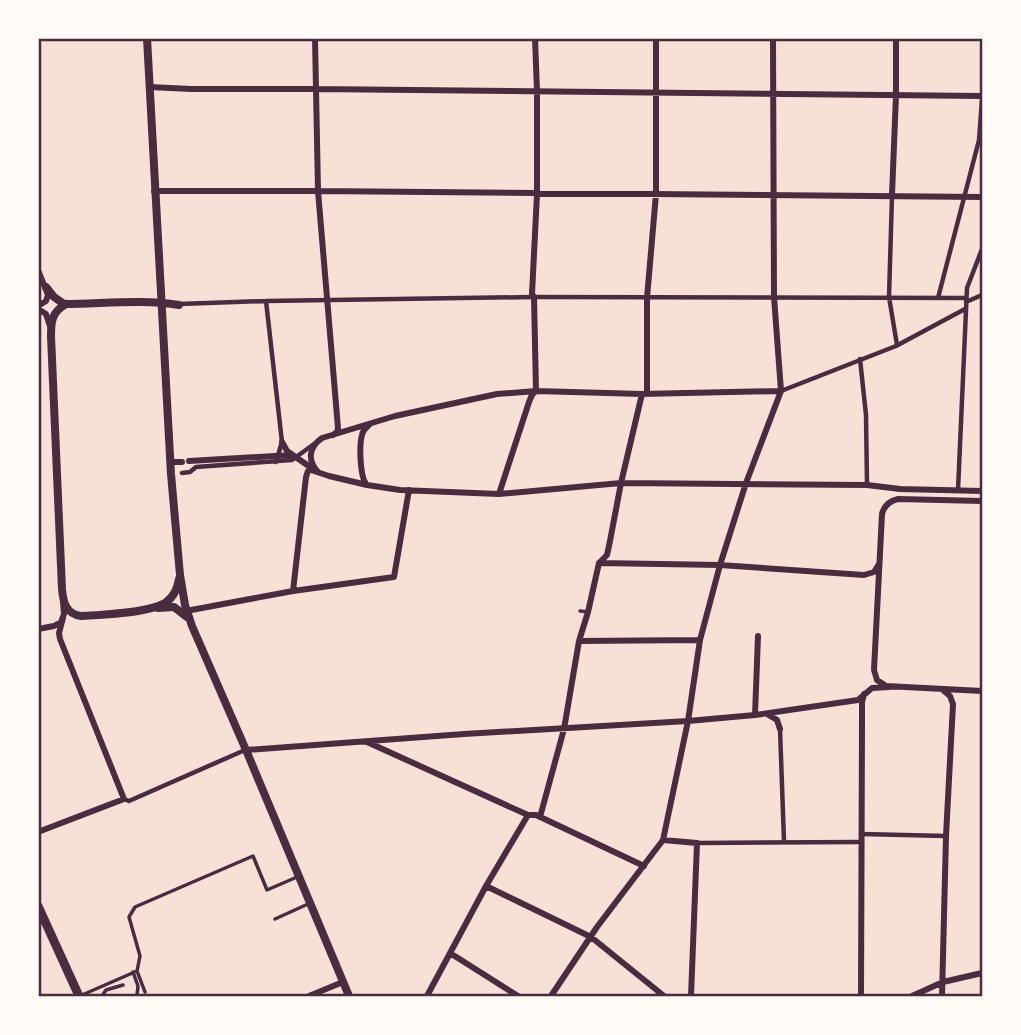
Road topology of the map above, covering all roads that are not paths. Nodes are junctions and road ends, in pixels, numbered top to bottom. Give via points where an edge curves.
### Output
1 (147, 38) edge
2 (315, 38) edge
3 (535, 38) edge
4 (656, 38) edge
5 (773, 38) edge
6 (896, 38) edge
7 (149, 87) junction
8 (316, 89) junction
9 (537, 91) junction
10 (657, 93) junction
11 (772, 94) junction
12 (896, 95) junction
13 (982, 98) edge
14 (154, 191) junction
15 (318, 191) junction
16 (537, 194) junction
17 (656, 194) junction
18 (774, 195) junction
19 (892, 195) junction
20 (964, 196) junction
21 (982, 197) edge
22 (982, 249) edge
23 (38, 270) edge
24 (160, 281) junction
25 (46, 287) junction
26 (982, 295) edge
27 (534, 297) junction
28 (774, 297) junction
29 (889, 297) junction
30 (647, 298) junction
31 (938, 298) junction
32 (966, 300) junction
33 (267, 301) junction
34 (326, 301) junction
35 (141, 302) junction
36 (162, 302) junction
37 (66, 304) junction
38 (179, 304) joint
39 (38, 307) edge
40 (965, 309) junction
41 (51, 336) junction
42 (896, 346) junction
43 (860, 359) junction
44 (536, 391) junction
45 (781, 391) junction
46 (644, 394) junction
47 (376, 422) junction
48 (328, 437) junction
49 (282, 442) junction
50 (316, 442) junction
51 (294, 457) junction
52 (277, 459) junction
53 (171, 462) junction
54 (50, 467) dead end
55 (311, 470) junction
56 (182, 473) dead end
57 (321, 474) junction
58 (621, 483) junction
59 (746, 483) junction
60 (367, 485) junction
61 (867, 485) junction
62 (409, 490) junction
63 (958, 490) junction
64 (58, 491) junction
65 (982, 491) edge
66 (499, 494) junction
67 (982, 501) edge
68 (880, 561) junction
69 (599, 563) junction
70 (720, 565) junction
71 (179, 569) junction
72 (62, 589) junction
73 (293, 592) junction
74 (148, 609) junction
75 (186, 611) junction
76 (580, 611) dead end
77 (588, 612) junction
78 (63, 618) junction
79 (191, 623) junction
80 (38, 629) edge
81 (758, 636) dead end
82 (700, 640) junction
83 (579, 641) junction
84 (889, 687) junction
85 (939, 689) junction
86 (982, 691) edge
87 (863, 698) junction
88 (765, 714) junction
89 (755, 715) junction
90 (688, 721) junction
91 (565, 729) junction
92 (780, 729) joint
93 (366, 741) junction
94 (246, 750) junction
95 (124, 799) junction
96 (528, 815) junction
97 (540, 817) junction
98 (38, 832) edge
99 (946, 836) junction
100 (861, 838) junction
101 (663, 840) junction
102 (784, 841) junction
103 (696, 843) junction
104 (644, 866) junction
105 (299, 877) junction
106 (486, 886) junction
107 (310, 904) junction
108 (38, 905) edge
109 (275, 919) dead end
110 (591, 937) junction
111 (450, 953) junction
112 (135, 972) junction
113 (982, 973) edge
114 (343, 982) junction
115 (943, 982) junction
116 (122, 985) dead end
117 (145, 992) dead end
118 (137, 995) edge
119 (79, 996) edge
120 (102, 996) edge
121 (309, 996) edge
122 (349, 996) edge
123 (428, 996) edge
124 (518, 996) edge
125 (551, 996) edge
126 (664, 996) edge
127 (691, 996) edge
128 (861, 996) edge
129 (912, 996) edge
130 (942, 996) edge

1 - 7 street
2 - 8 street
3 - 9 street
4 - 10 street
5 - 11 street
6 - 12 street
7 - 8 street
7 - 14 street
8 - 9 street
8 - 15 street
9 - 10 street
9 - 16 street
10 - 11 street
10 - 17 street
11 - 12 street
11 - 18 street
12 - 13 street
12 - 19 street
13 - 20 street via 979,140
14 - 15 street
14 - 24 street
15 - 16 street
15 - 34 street
16 - 17 street
16 - 27 street
17 - 18 street
17 - 30 street
18 - 19 street
18 - 28 street
19 - 20 street
19 - 29 street
20 - 21 street
20 - 31 street
22 - 32 street
23 - 25 street
24 - 35 street via 156,293
24 - 36 street
25 - 37 street
25 - 39 street via 48,297
26 - 32 street
27 - 30 street
27 - 34 street
27 - 44 street
28 - 29 street
28 - 30 street
28 - 45 street
29 - 31 street
29 - 42 street
30 - 46 street
31 - 32 street
32 - 40 street
33 - 34 street
33 - 38 street
33 - 49 street
34 - 48 street via 338,428
35 - 36 street
35 - 37 street
36 - 38 street
36 - 53 street
37 - 41 street via 52,316
39 - 41 street via 47,316
40 - 42 street
40 - 63 street
41 - 64 street
42 - 43 street
43 - 45 street
43 - 61 street
44 - 46 street
44 - 47 street via 497,394
44 - 66 street
45 - 46 street
45 - 59 street
46 - 58 street
47 - 48 street
47 - 60 street via 361,436 362,477
48 - 50 street
49 - 51 street
49 - 52 street
50 - 51 street
50 - 57 street via 311,461
51 - 52 street
51 - 55 street
51 - 57 street
52 - 53 street
52 - 56 street via 196,467
53 - 71 street
54 - 64 street
55 - 57 street
55 - 73 street via 305,481
57 - 60 street
58 - 59 street
58 - 66 street
58 - 69 street via 607,555
59 - 61 street
59 - 70 street
60 - 62 street
61 - 63 street
62 - 66 street
62 - 73 street via 394,577
63 - 65 street
64 - 72 street
67 - 68 street via 890,501 883,512
68 - 70 street via 874,571 864,575
68 - 84 street via 874,672 879,682
69 - 70 street
69 - 77 street
70 - 82 street
71 - 74 street via 174,594
71 - 75 street
72 - 74 street via 67,608 78,616
72 - 78 street
73 - 75 street
74 - 79 street via 174,607
75 - 79 street
76 - 77 lane
77 - 83 street
78 - 80 street
78 - 95 street via 60,638
79 - 94 street
81 - 89 street
82 - 83 street
82 - 90 street
83 - 91 street
84 - 85 street
84 - 87 street via 874,687
85 - 86 street
85 - 99 street via 950,696 953,707
87 - 88 street
87 - 100 street
88 - 89 street
88 - 92 street via 775,718
89 - 90 street
90 - 91 street
90 - 101 street
91 - 93 street
91 - 97 street
92 - 102 street
93 - 94 street
93 - 96 street
94 - 95 street
94 - 105 street
95 - 98 street
96 - 97 street
96 - 106 street
97 - 104 street
99 - 100 street
99 - 115 street
100 - 102 street
100 - 128 street
101 - 103 street
101 - 104 street
102 - 103 street
103 - 127 street
104 - 110 street
105 - 107 street
105 - 112 lane via 267,890 253,856 135,907 130,917 140,956
106 - 110 street
106 - 111 street
107 - 109 lane
107 - 114 street
108 - 119 main road
110 - 125 street
110 - 126 street
111 - 123 street
111 - 124 street
112 - 117 lane
112 - 118 lane
112 - 119 lane
113 - 115 street
114 - 121 street
114 - 122 street
115 - 129 street
115 - 130 street
116 - 120 lane via 106,989

